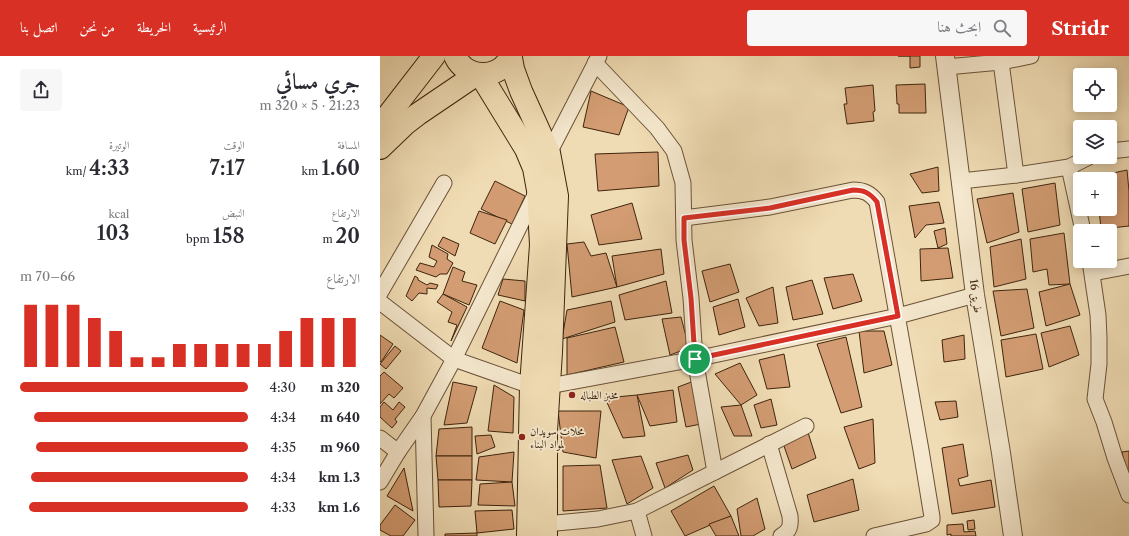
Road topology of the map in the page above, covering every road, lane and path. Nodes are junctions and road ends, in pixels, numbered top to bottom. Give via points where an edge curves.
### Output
1 (434, 56) edge
2 (455, 56) edge
3 (1031, 56) edge
4 (511, 57) edge
5 (597, 60) edge
6 (945, 62) edge
7 (1001, 62) junction
8 (479, 74) junction
9 (380, 126) edge
10 (380, 148) edge
11 (1129, 149) edge
12 (1117, 150) edge
13 (550, 153) junction
14 (1075, 164) edge
15 (1069, 167) junction
16 (1016, 175) junction
17 (961, 181) junction
18 (444, 183) dead end
19 (538, 190) junction
20 (684, 218) junction
21 (1081, 224) edge
22 (1117, 266) edge
23 (1129, 266) edge
24 (1091, 268) edge
25 (380, 293) edge
26 (975, 295) junction
27 (380, 302) edge
28 (898, 316) junction
29 (454, 359) junction
30 (695, 359) junction
31 (540, 386) junction
32 (423, 416) junction
33 (806, 426) dead end
34 (380, 438) edge
35 (769, 444) junction
36 (398, 452) junction
37 (714, 472) junction
38 (380, 482) edge
39 (1129, 495) edge
40 (637, 511) junction
41 (546, 530) edge
42 (426, 536) edge
43 (528, 536) edge
44 (644, 536) edge
45 (781, 536) edge
46 (874, 536) edge
47 (1013, 536) edge

1 - 9 main road
2 - 8 main road via 461,66
3 - 7 street
4 - 8 main road via 498,71
4 - 13 main road via 521,91
5 - 13 street
5 - 20 street via 658,128 674,151 683,183
6 - 7 street
6 - 17 street, طريق 16
7 - 16 street
8 - 10 main road via 418,114
8 - 19 main road via 526,149 534,168
11 - 12 street
13 - 31 main road via 557,196
14 - 15 street
15 - 16 street
15 - 21 street
16 - 17 street
17 - 26 street, طريق 16
18 - 25 street
19 - 29 street
19 - 31 main road via 541,245
20 - 28 street via 770,208 862,190 877,202
20 - 30 street
22 - 23 street
24 - 39 street via 1099,338 1095,399
26 - 28 street
26 - 47 street, طريق 16 via 1002,453
27 - 29 street
28 - 30 street
28 - 46 street via 932,520 926,524
29 - 31 street
29 - 32 street
30 - 31 street
30 - 37 street
31 - 41 main road via 546,431
31 - 43 main road
32 - 36 street
32 - 42 street
33 - 35 street
34 - 36 street
35 - 37 street
35 - 45 street via 790,516 791,525
36 - 38 street
37 - 40 street
40 - 41 street
40 - 44 street

